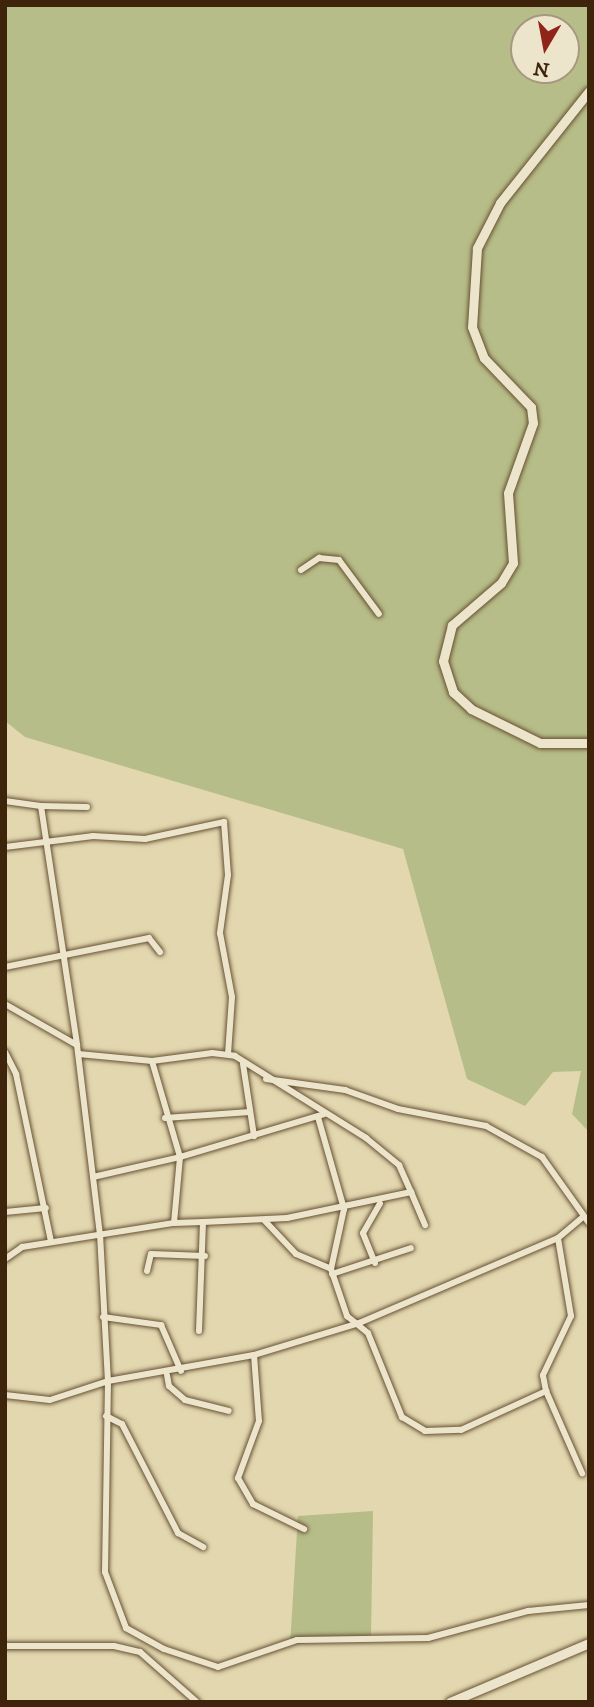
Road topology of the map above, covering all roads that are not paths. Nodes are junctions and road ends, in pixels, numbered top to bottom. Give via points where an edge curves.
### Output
1 (589, 91) edge
2 (301, 570) dead end
3 (379, 614) dead end
4 (589, 743) edge
5 (5, 801) edge
6 (41, 806) junction
7 (87, 807) dead end
8 (46, 846) junction
9 (5, 847) edge
10 (160, 952) dead end
11 (68, 959) junction
12 (5, 967) edge
13 (5, 1004) edge
14 (78, 1045) junction
15 (5, 1052) edge
16 (79, 1054) junction
17 (228, 1054) junction
18 (152, 1061) junction
19 (243, 1064) junction
20 (264, 1079) junction
21 (250, 1112) junction
22 (321, 1115) junction
23 (165, 1118) junction
24 (254, 1136) junction
25 (180, 1157) junction
26 (93, 1177) junction
27 (411, 1192) junction
28 (380, 1203) junction
29 (46, 1208) junction
30 (344, 1209) junction
31 (5, 1212) edge
32 (583, 1217) junction
33 (265, 1221) junction
34 (203, 1222) junction
35 (174, 1223) junction
36 (589, 1223) edge
37 (425, 1225) dead end
38 (100, 1234) junction
39 (558, 1238) junction
40 (51, 1241) junction
41 (411, 1248) dead end
42 (205, 1256) junction
43 (5, 1259) edge
44 (375, 1263) junction
45 (147, 1271) dead end
46 (331, 1272) junction
47 (103, 1317) junction
48 (359, 1323) junction
49 (198, 1331) dead end
50 (254, 1355) junction
51 (181, 1371) junction
52 (167, 1375) junction
53 (108, 1381) junction
54 (546, 1391) junction
55 (5, 1395) edge
56 (229, 1411) dead end
57 (106, 1416) junction
58 (582, 1473) dead end
59 (304, 1530) dead end
60 (203, 1546) dead end
61 (589, 1605) edge
62 (589, 1643) edge
63 (5, 1646) edge
64 (197, 1702) edge
65 (450, 1702) edge

1 - 4 main road via 499,203 477,248 472,327 484,358 531,407 533,423 508,493 513,563 501,583 453,625 443,661 453,692 471,709 540,743
2 - 3 street via 319,558 339,560
5 - 6 street
6 - 7 street
6 - 8 street
8 - 9 street
8 - 11 street
8 - 17 street via 93,836 145,839 224,822 228,875 219,933 232,997
10 - 11 street via 149,937
11 - 12 street
11 - 14 street
13 - 14 street
14 - 16 street
15 - 29 street via 16,1074
16 - 18 street
16 - 26 street
17 - 18 street
17 - 19 street
18 - 23 street
19 - 20 street
19 - 21 street
20 - 22 street
20 - 32 street via 345,1090 398,1109 486,1126 542,1157
21 - 23 street
21 - 24 street
22 - 24 street
22 - 27 street via 392,1157
22 - 30 street
23 - 25 street
24 - 25 street
25 - 26 street
25 - 35 street
26 - 38 street
27 - 28 street
27 - 37 street
28 - 30 street
28 - 44 street via 363,1233
29 - 31 street
29 - 40 street
30 - 33 street
30 - 46 street
32 - 36 street
32 - 39 street
33 - 34 street
33 - 46 street via 296,1254
34 - 35 street
34 - 42 street
35 - 38 street
38 - 40 street
38 - 47 street
39 - 48 street
39 - 54 street via 571,1316 543,1375
40 - 43 street
41 - 44 street
42 - 45 street via 151,1254
42 - 49 street
44 - 46 street
46 - 48 street via 347,1316
47 - 51 street via 161,1325
47 - 53 street
48 - 50 street
48 - 54 street via 396,1408 415,1428 461,1430
50 - 51 street
50 - 59 street via 259,1421 238,1478 253,1504
51 - 52 street
52 - 53 street
52 - 56 street via 169,1387 185,1400
53 - 55 street via 50,1401
53 - 57 street
54 - 58 street
57 - 60 street via 122,1424 178,1533
57 - 61 street via 106,1583 126,1628 164,1650 218,1667 297,1640 428,1638 528,1611
62 - 65 main road
63 - 64 street via 114,1646 140,1652

